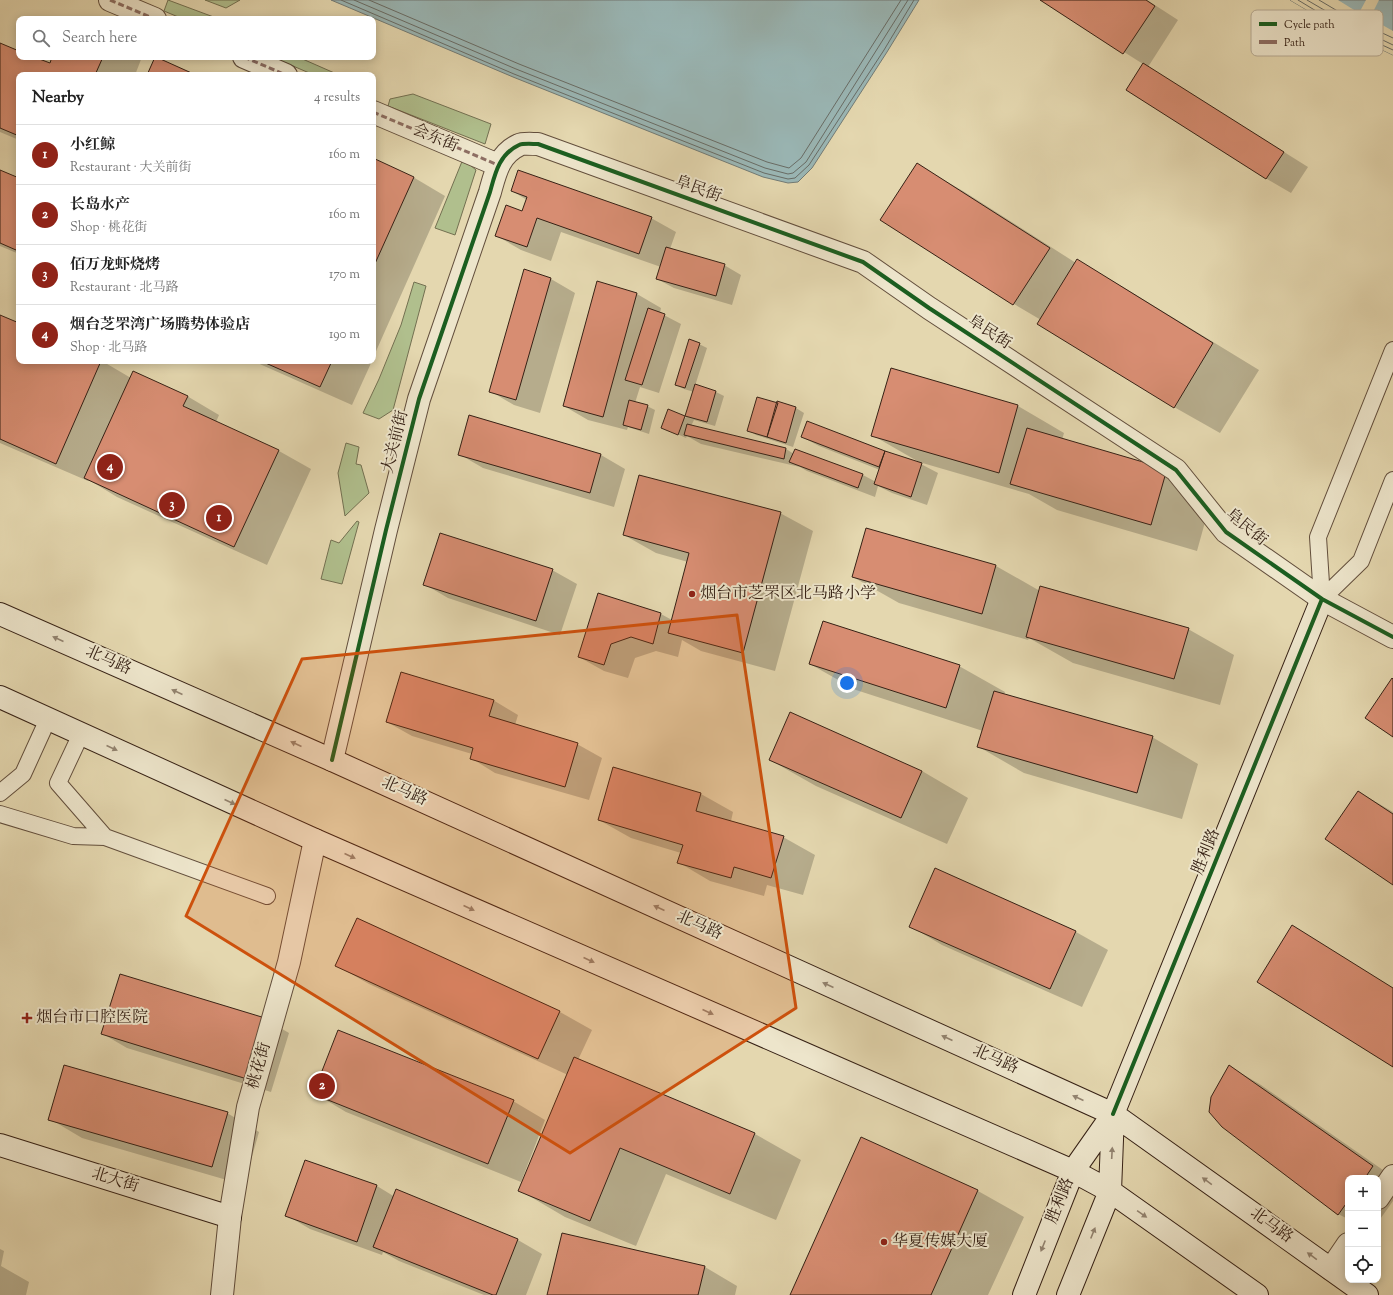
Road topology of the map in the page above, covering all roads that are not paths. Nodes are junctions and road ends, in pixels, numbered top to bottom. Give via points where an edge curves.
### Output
1 (110, 0) edge
2 (148, 16) edge
3 (251, 60) edge
4 (279, 72) edge
5 (376, 113) edge
6 (520, 144) joint
7 (498, 165) junction
8 (1393, 350) edge
9 (1393, 480) edge
10 (1322, 600) junction
11 (0, 614) edge
12 (1393, 638) edge
13 (0, 697) edge
14 (48, 719) junction
15 (81, 734) junction
16 (332, 760) junction
17 (0, 793) edge
18 (0, 814) edge
19 (104, 837) junction
20 (315, 840) junction
21 (266, 896) dead end
22 (1113, 1114) junction
23 (0, 1145) edge
24 (1073, 1171) junction
25 (1393, 1176) edge
26 (1110, 1192) junction
27 (1381, 1194) edge
28 (230, 1217) junction
29 (1346, 1247) edge
30 (1331, 1269) junction
31 (222, 1295) edge
32 (1024, 1295) edge
33 (1068, 1295) edge
34 (1257, 1295) edge
35 (1367, 1295) edge

1 - 2 main road
3 - 4 main road
5 - 7 main road, 会东街
6 - 7 main road, 大关前街
6 - 10 main road, 阜民街 via 538,144 863,262 1176,470 1226,532
7 - 16 main road, 大关前街 via 419,399
8 - 10 lane via 1318,537
9 - 10 lane via 1361,561
10 - 12 main road, 阜民街
10 - 22 main road, 胜利路
16 -> 11 main road, 北马路
13 - 14 main road
14 - 15 main road
14 - 17 lane via 23,774
15 - 19 lane via 58,783
15 -> 20 main road
22 -> 16 main road, 北马路
18 - 19 lane via 73,836
19 - 21 lane
20 -> 24 main road
20 - 28 main road, 桃花街 via 290,962 248,1107
22 - 24 main road, 胜利路
26 -> 22 main road, 胜利路
30 -> 22 main road, 北马路
23 - 28 main road, 北大街
24 - 26 main road
24 -> 32 main road, 胜利路
25 - 27 main road
33 -> 26 main road, 胜利路
26 -> 34 main road
28 - 31 main road, 桃花街
29 - 30 main road
30 - 35 main road, 北马路

